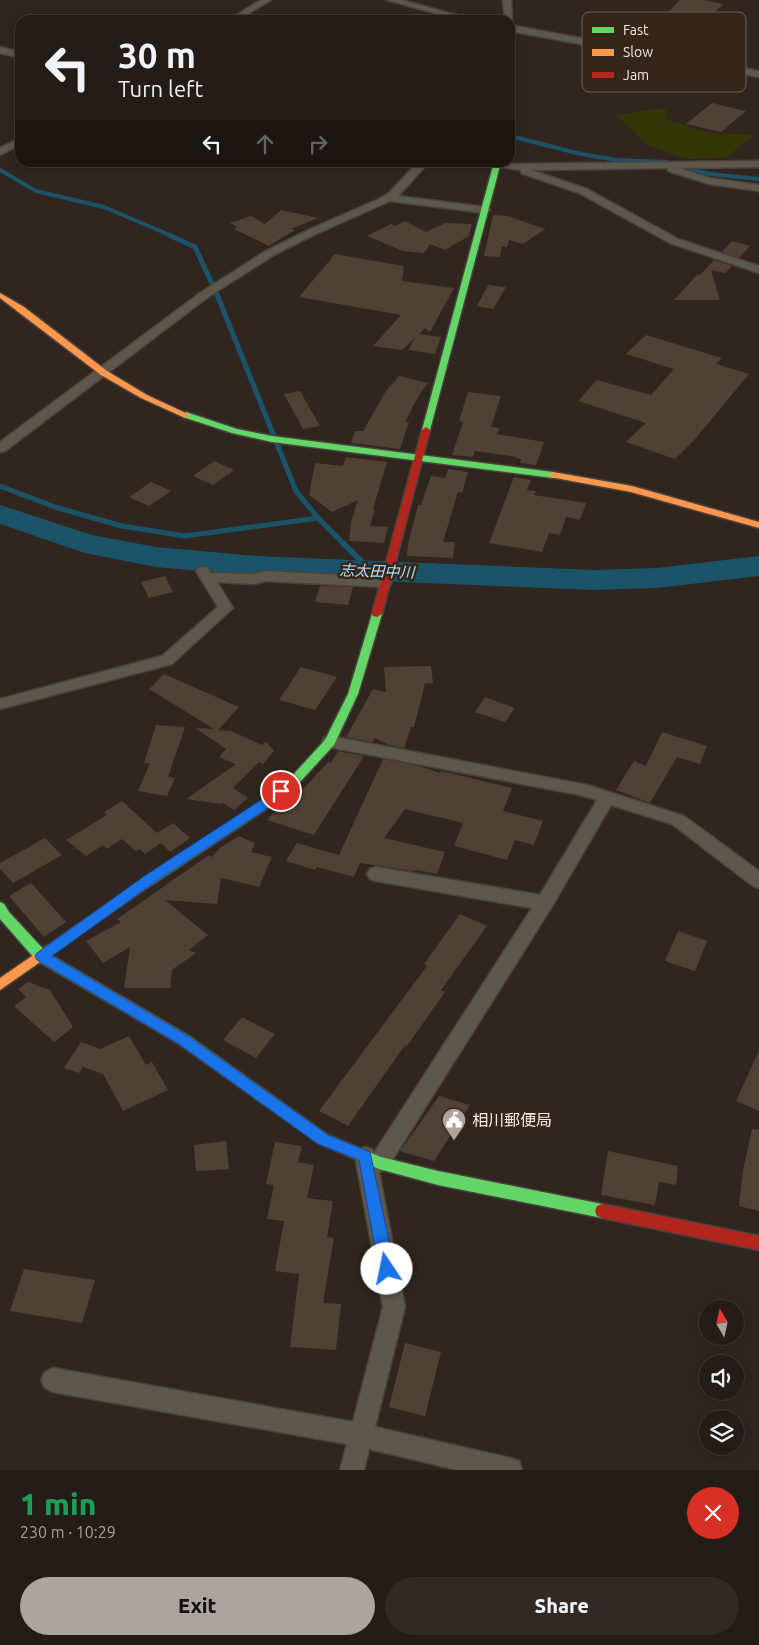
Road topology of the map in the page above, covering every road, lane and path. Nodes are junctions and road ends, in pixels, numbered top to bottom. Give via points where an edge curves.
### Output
1 (267, 0) edge
2 (390, 0) edge
3 (519, 0) edge
4 (508, 2) edge
5 (241, 15) edge
6 (451, 15) edge
7 (509, 15) edge
8 (515, 29) edge
9 (582, 41) edge
10 (0, 50) edge
11 (15, 54) edge
12 (746, 72) edge
13 (759, 74) edge
14 (15, 144) edge
15 (0, 152) edge
16 (758, 163) edge
17 (663, 165) junction
18 (419, 167) edge
19 (497, 167) edge
20 (514, 167) edge
21 (515, 167) edge
22 (759, 188) edge
23 (389, 198) junction
24 (485, 210) junction
25 (759, 270) edge
26 (0, 295) edge
27 (102, 373) junction
28 (0, 448) edge
29 (418, 459) junction
30 (759, 525) edge
31 (385, 580) junction
32 (0, 704) edge
33 (330, 742) junction
34 (607, 798) junction
35 (376, 874) dead end
36 (759, 881) edge
37 (546, 903) junction
38 (0, 907) edge
39 (41, 956) junction
40 (0, 984) edge
41 (372, 1160) junction
42 (759, 1243) edge
43 (53, 1380) dead end
44 (360, 1435) junction
45 (352, 1470) edge
46 (510, 1470) edge

1 - 5 street
2 - 6 street
3 - 4 street
4 - 7 street
8 - 9 street
10 - 11 street
12 - 13 street
14 - 15 street
16 - 17 street
17 - 21 street
17 - 22 street via 709,181
18 - 23 street
19 - 24 street
20 - 25 street via 583,191 674,241
23 - 24 street
23 - 27 street via 270,253 204,295
24 - 29 street
26 - 27 street
27 - 28 street
27 - 29 street via 155,404 236,432 283,442
29 - 30 street via 557,475 626,487
29 - 31 street
31 - 32 street via 205,574 226,608 167,660
31 - 33 street via 367,651
33 - 34 street via 580,789
33 - 39 street via 295,780 267,803 150,879
34 - 36 street via 678,820
34 - 37 street
35 - 37 street
37 - 41 street
38 - 39 street
39 - 40 street
39 - 41 street via 184,1040 323,1139
41 - 42 street via 438,1178
41 - 44 street via 394,1307
43 - 44 street
44 - 45 street
44 - 46 street

